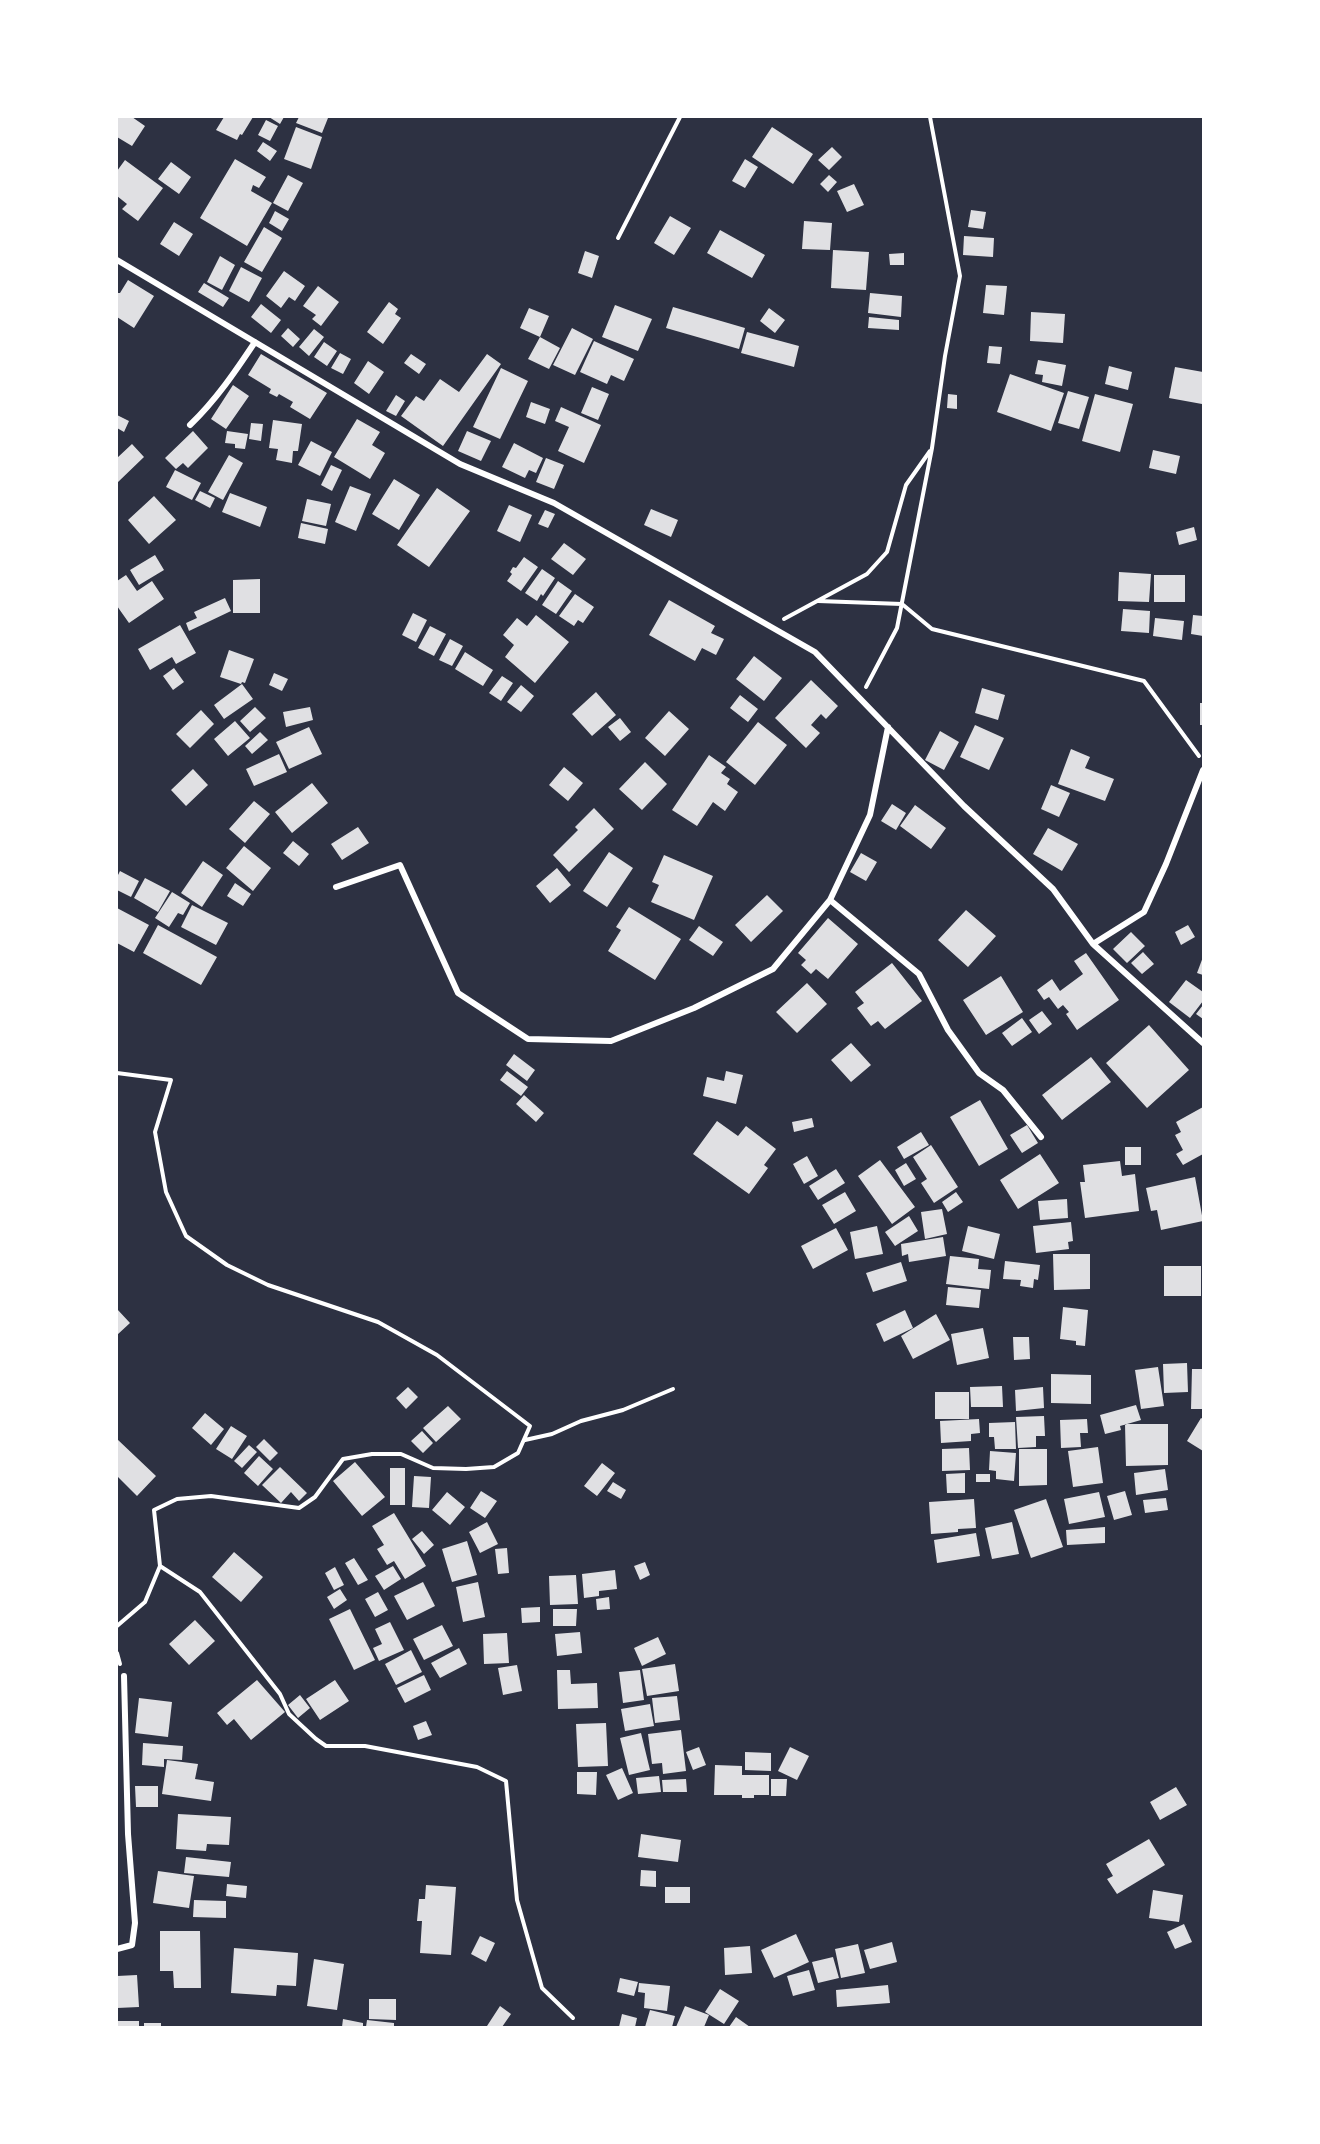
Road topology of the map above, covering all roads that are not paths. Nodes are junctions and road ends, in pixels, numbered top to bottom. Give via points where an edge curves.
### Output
1 (117, 260) edge
2 (255, 342) junction
3 (190, 425) dead end
4 (888, 727) junction
5 (1203, 770) edge
6 (336, 887) dead end
7 (830, 900) junction
8 (1093, 944) junction
9 (1203, 1043) edge
10 (1041, 1137) dead end
11 (124, 1676) dead end
12 (117, 1949) edge

1 - 2 street
2 - 3 street via 216,398
2 - 4 street via 460,464 554,503 815,652
4 - 7 street via 870,815
4 - 8 street via 964,806 1053,889
5 - 8 street via 1144,912
6 - 7 street via 400,865 458,993 528,1039 610,1041 694,1008 773,969
7 - 10 street via 919,974 948,1030 979,1073 1003,1090
8 - 9 street
11 - 12 street via 128,1834 135,1923 132,1945

